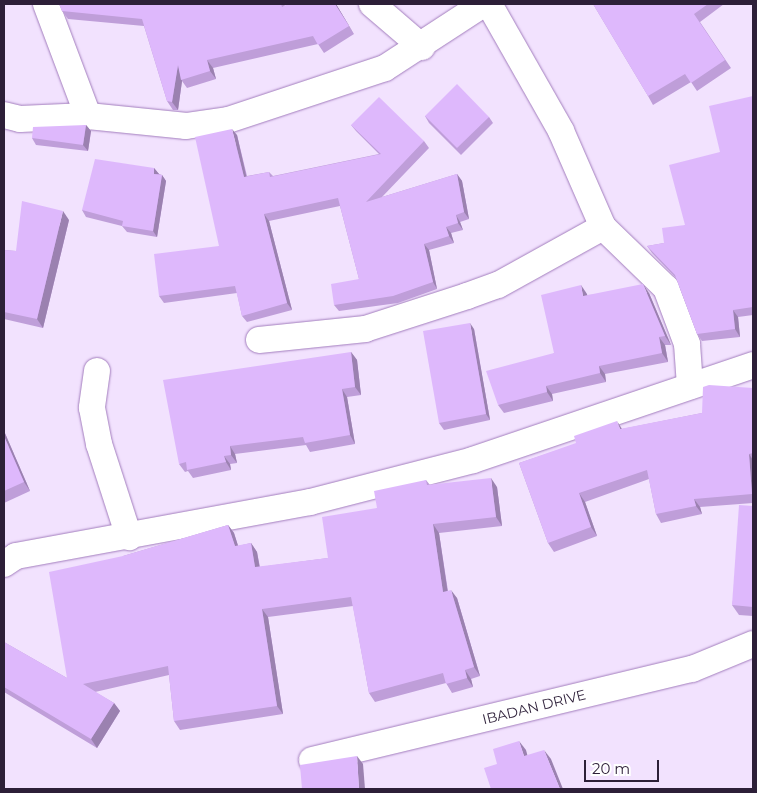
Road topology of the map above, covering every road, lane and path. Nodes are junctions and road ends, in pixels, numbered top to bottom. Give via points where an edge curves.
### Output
1 (46, 4) edge
2 (372, 4) edge
3 (483, 4) edge
4 (489, 4) edge
5 (422, 47) junction
6 (4, 115) edge
7 (88, 116) junction
8 (603, 227) junction
9 (259, 340) dead end
10 (753, 365) edge
11 (97, 371) dead end
12 (690, 386) junction
13 (129, 537) junction
14 (4, 564) edge
15 (753, 644) edge
16 (312, 760) dead end

1 - 7 street
2 - 5 street
3 - 5 street
4 - 8 street via 561,131
5 - 7 street via 341,84 228,120 186,126
6 - 7 street via 20,119
8 - 9 street via 498,285 467,296 365,329
8 - 12 street via 666,288 687,344
10 - 12 street
11 - 13 street via 92,408
12 - 13 street via 473,460 310,502
13 - 14 street via 16,556
15 - 16 street, IBADAN DRIVE via 692,669

